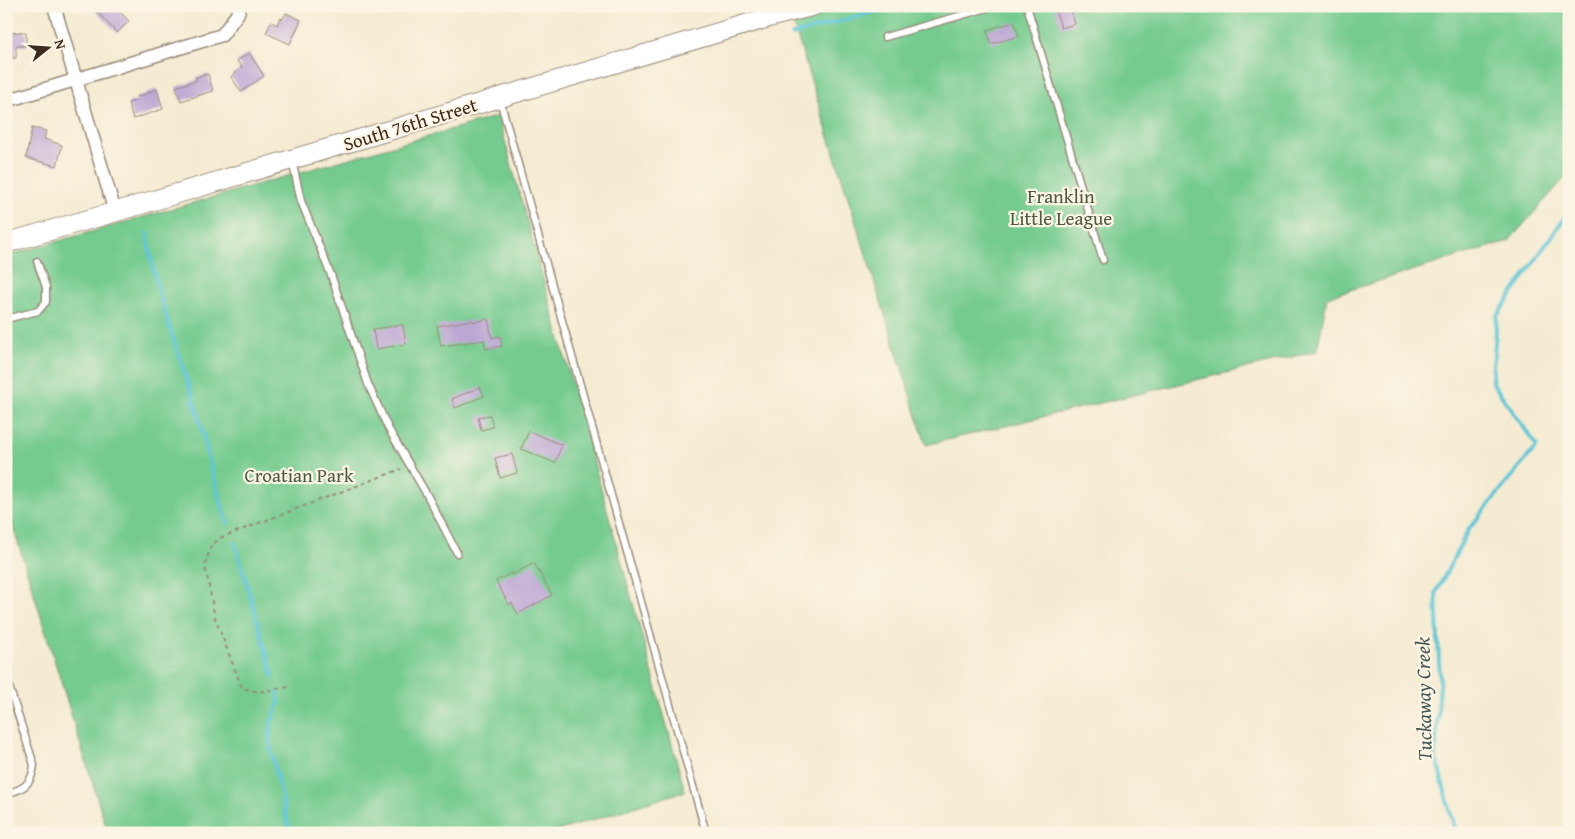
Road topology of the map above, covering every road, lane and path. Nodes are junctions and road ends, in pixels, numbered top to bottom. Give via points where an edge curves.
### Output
1 (54, 6) edge
2 (240, 6) edge
3 (814, 6) edge
4 (994, 6) edge
5 (1027, 6) edge
6 (773, 11) edge
7 (885, 37) dead end
8 (76, 80) junction
9 (499, 98) junction
10 (6, 101) edge
11 (292, 159) junction
12 (115, 212) junction
13 (6, 243) edge
14 (1103, 260) dead end
15 (37, 261) dead end
16 (6, 319) edge
17 (410, 466) junction
18 (457, 553) dead end
19 (7, 680) edge
20 (288, 688) dead end
21 (6, 794) edge
22 (706, 833) edge

1 - 8 street
2 - 8 street via 222,35
3 - 6 main road, South 76th Street
4 - 7 lane
5 - 14 lane
6 - 9 main road, South 76th Street
8 - 10 street
8 - 12 street
9 - 11 main road, South 76th Street
9 - 22 lane
11 - 12 main road, South 76th Street
11 - 17 lane via 301,201 331,275 368,384
12 - 13 main road, South 76th Street
15 - 16 lane via 46,288 46,302 38,310
17 - 18 lane
17 - 20 path via 220,538 212,546 205,565 215,618 242,688 259,692
19 - 21 lane via 34,765 33,777 28,783

